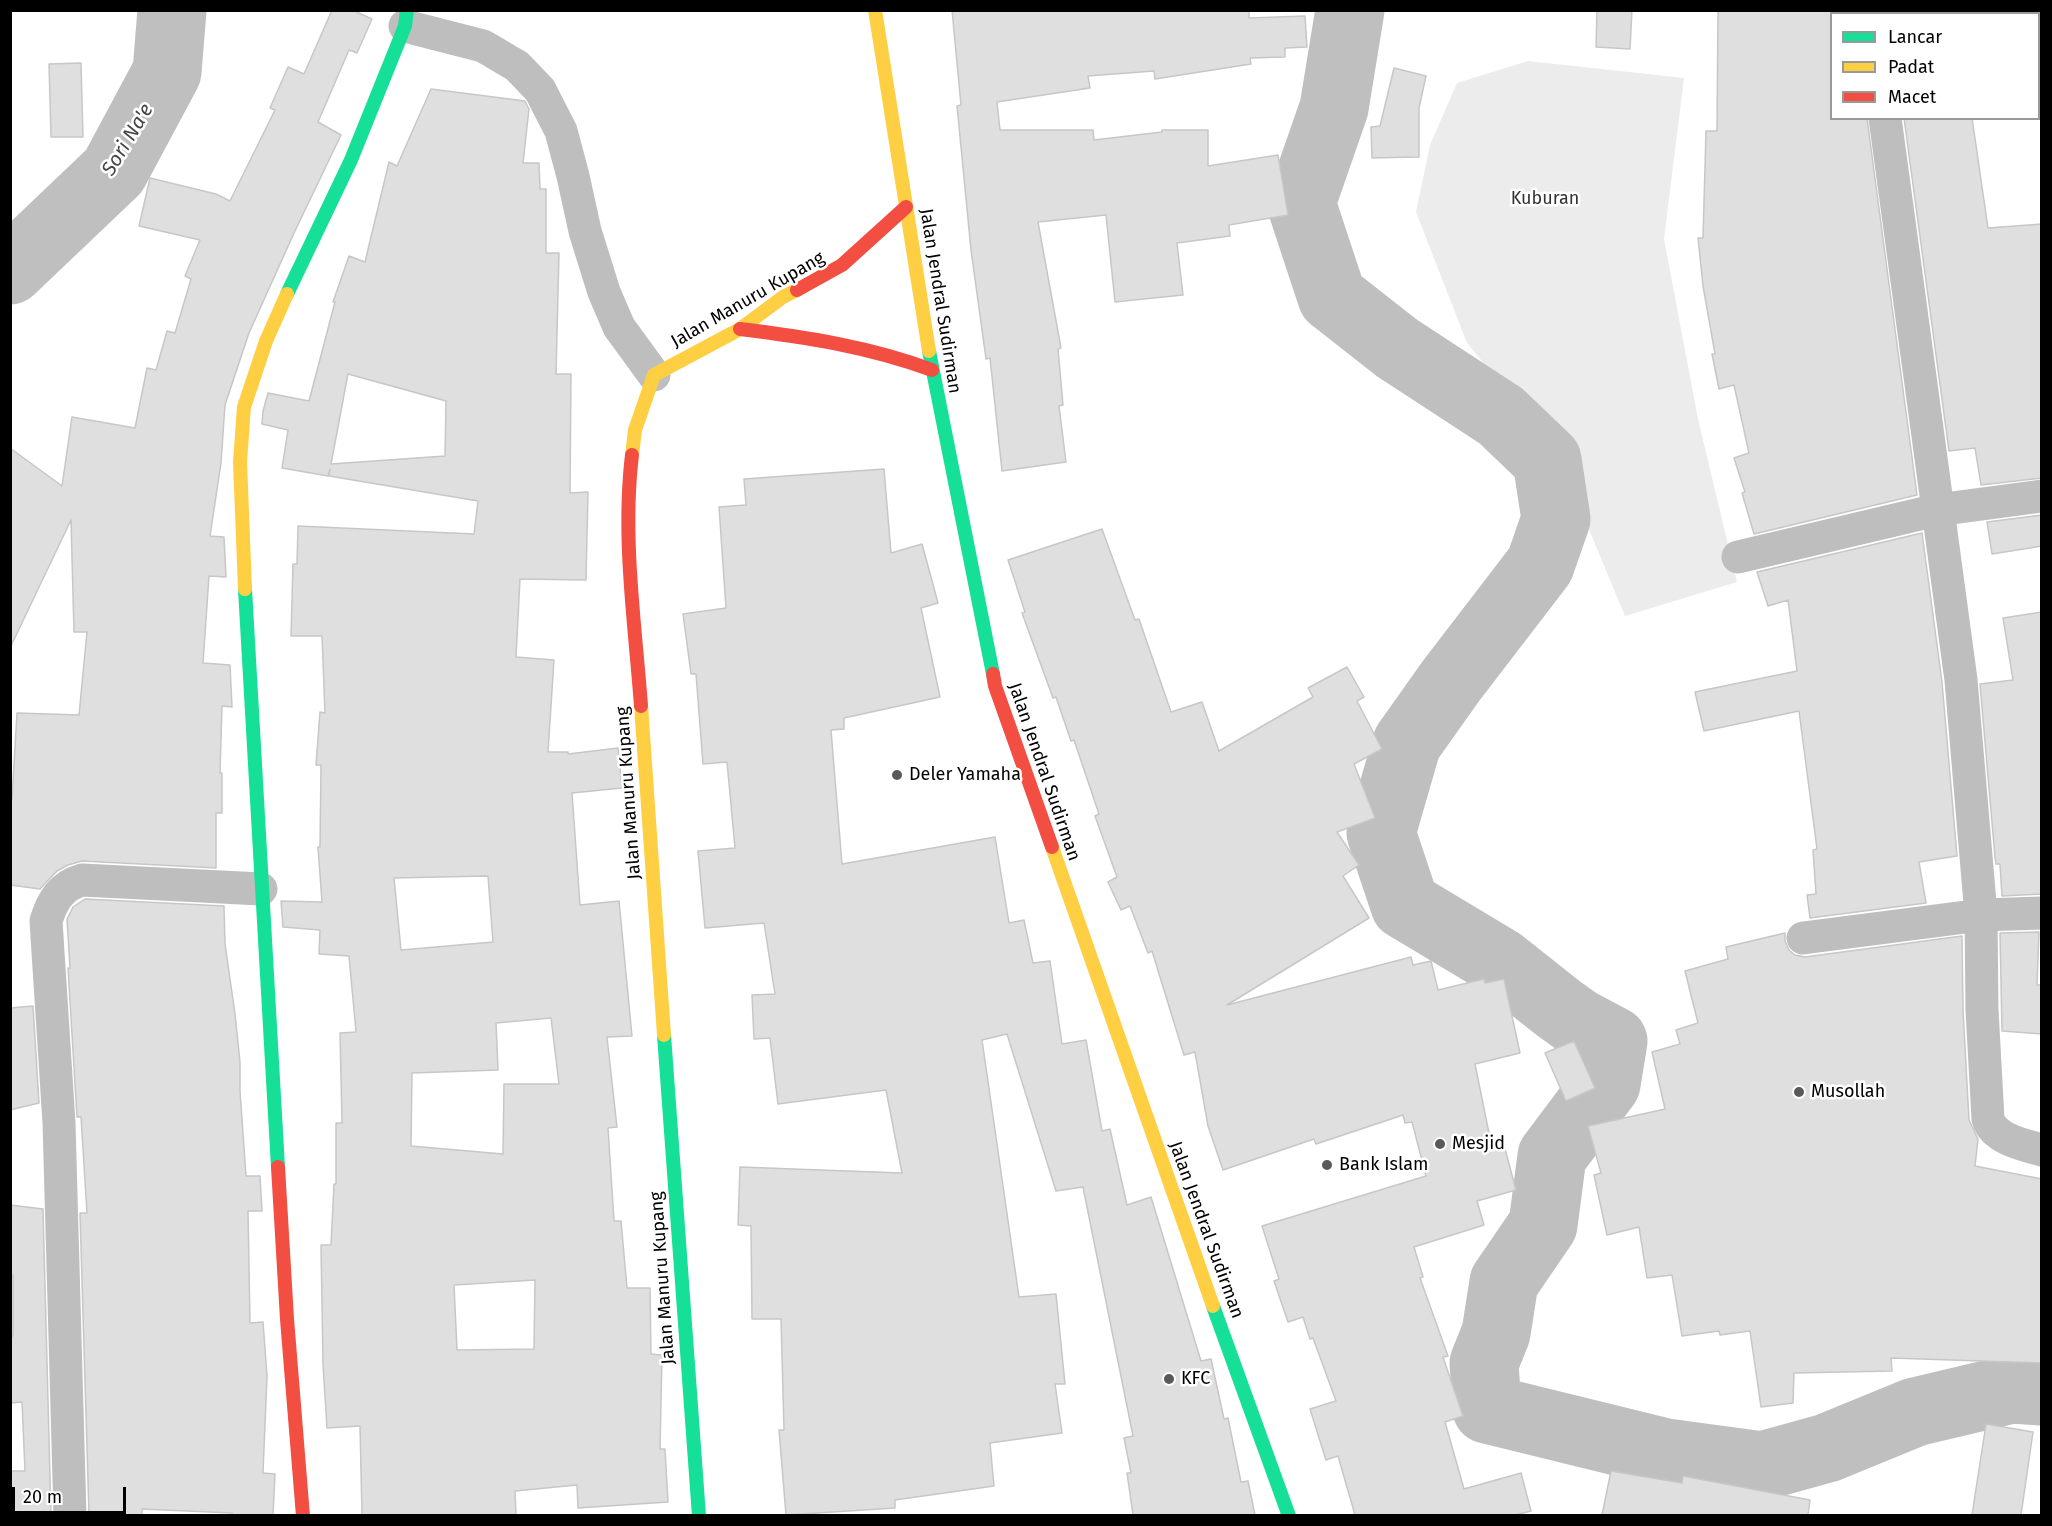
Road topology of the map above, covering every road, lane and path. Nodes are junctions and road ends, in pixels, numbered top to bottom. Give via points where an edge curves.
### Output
1 (875, 10) edge
2 (406, 18) edge
3 (1885, 120) edge
4 (906, 207) junction
5 (740, 329) junction
6 (932, 370) junction
7 (654, 375) junction
8 (2042, 496) edge
9 (1937, 510) junction
10 (1738, 556) dead end
11 (261, 889) junction
12 (2042, 913) edge
13 (1981, 915) junction
14 (1803, 938) dead end
15 (2042, 1150) edge
16 (70, 1515) edge
17 (303, 1515) edge
18 (699, 1515) edge
19 (1289, 1515) edge

1 - 4 main road, Jalan Jendral Sudirman
2 - 7 street via 483,46 517,66 540,90 561,131 604,292 619,327
2 - 11 main road via 351,160 266,341 244,407 240,462 242,523
3 - 9 street
4 - 5 main road, Jalan Manuru Kupang via 842,265 783,297
4 - 6 main road, Jalan Jendral Sudirman
5 - 6 main road via 852,346
5 - 7 main road, Jalan Manuru Kupang
6 - 19 main road, Jalan Jendral Sudirman via 995,686
7 - 18 main road, Jalan Manuru Kupang via 635,430 629,479 630,555
8 - 9 street
9 - 10 street
9 - 13 street via 1961,680
11 - 16 street via 82,880 71,884 51,903 46,921 60,1166
11 - 17 main road
12 - 13 street
13 - 14 street
13 - 15 street via 1988,1119 2001,1135

